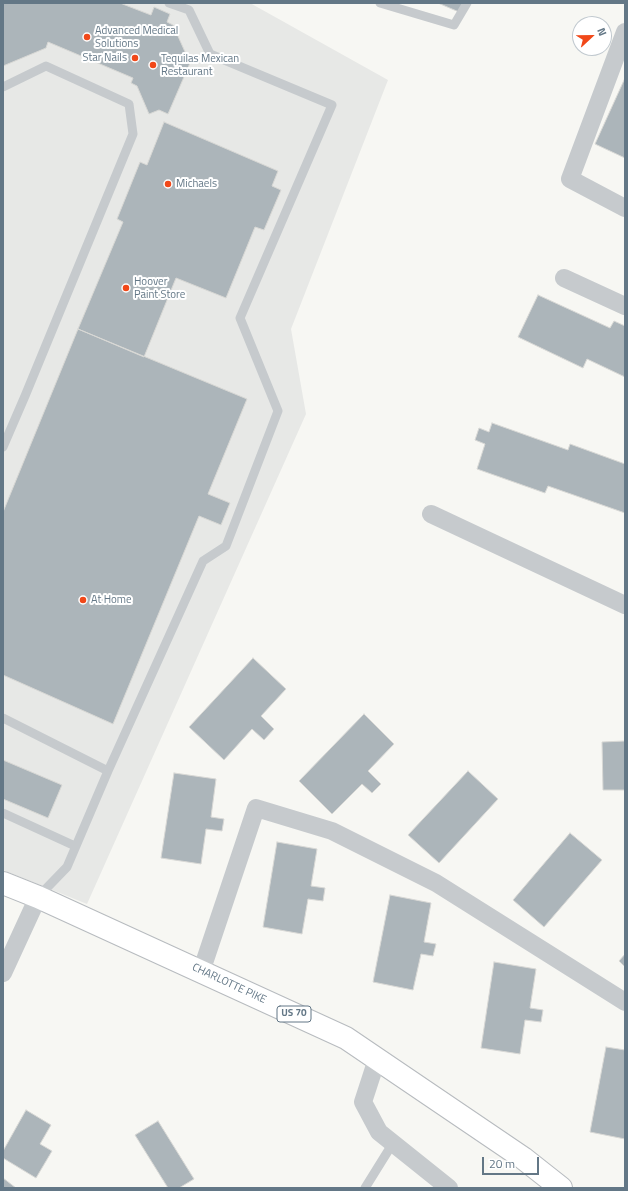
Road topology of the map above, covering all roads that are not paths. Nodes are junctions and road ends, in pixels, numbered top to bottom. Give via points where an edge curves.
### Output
1 (169, 3) edge
2 (380, 3) edge
3 (467, 3) edge
4 (625, 32) edge
5 (3, 87) edge
6 (625, 208) edge
7 (564, 278) dead end
8 (625, 306) edge
9 (3, 447) edge
10 (431, 514) dead end
11 (625, 605) edge
12 (3, 718) edge
13 (108, 771) junction
14 (3, 813) edge
15 (75, 846) junction
16 (3, 883) edge
17 (38, 897) junction
18 (201, 972) junction
19 (3, 973) edge
20 (625, 1002) edge
21 (377, 1059) junction
22 (393, 1143) junction
23 (365, 1188) edge
24 (449, 1188) edge
25 (561, 1188) edge

1 - 13 lane via 189,10 210,54 332,105 240,318 278,411 226,546 203,561
2 - 3 lane via 454,25
4 - 6 street via 570,179
5 - 9 lane via 46,66 129,104 133,134
7 - 8 street
10 - 11 street
12 - 13 lane
13 - 15 lane
14 - 15 lane
15 - 17 lane via 67,867
16 - 17 main road, CHARLOTTE PIKE / US 70
17 - 18 main road, CHARLOTTE PIKE / US 70
17 - 19 street
18 - 20 street via 256,808 332,831 436,883
18 - 21 main road, CHARLOTTE PIKE / US 70 via 346,1038
21 - 22 street via 363,1102 379,1132
21 - 25 main road, CHARLOTTE PIKE / US 70 via 523,1158
22 - 23 lane
22 - 24 street

